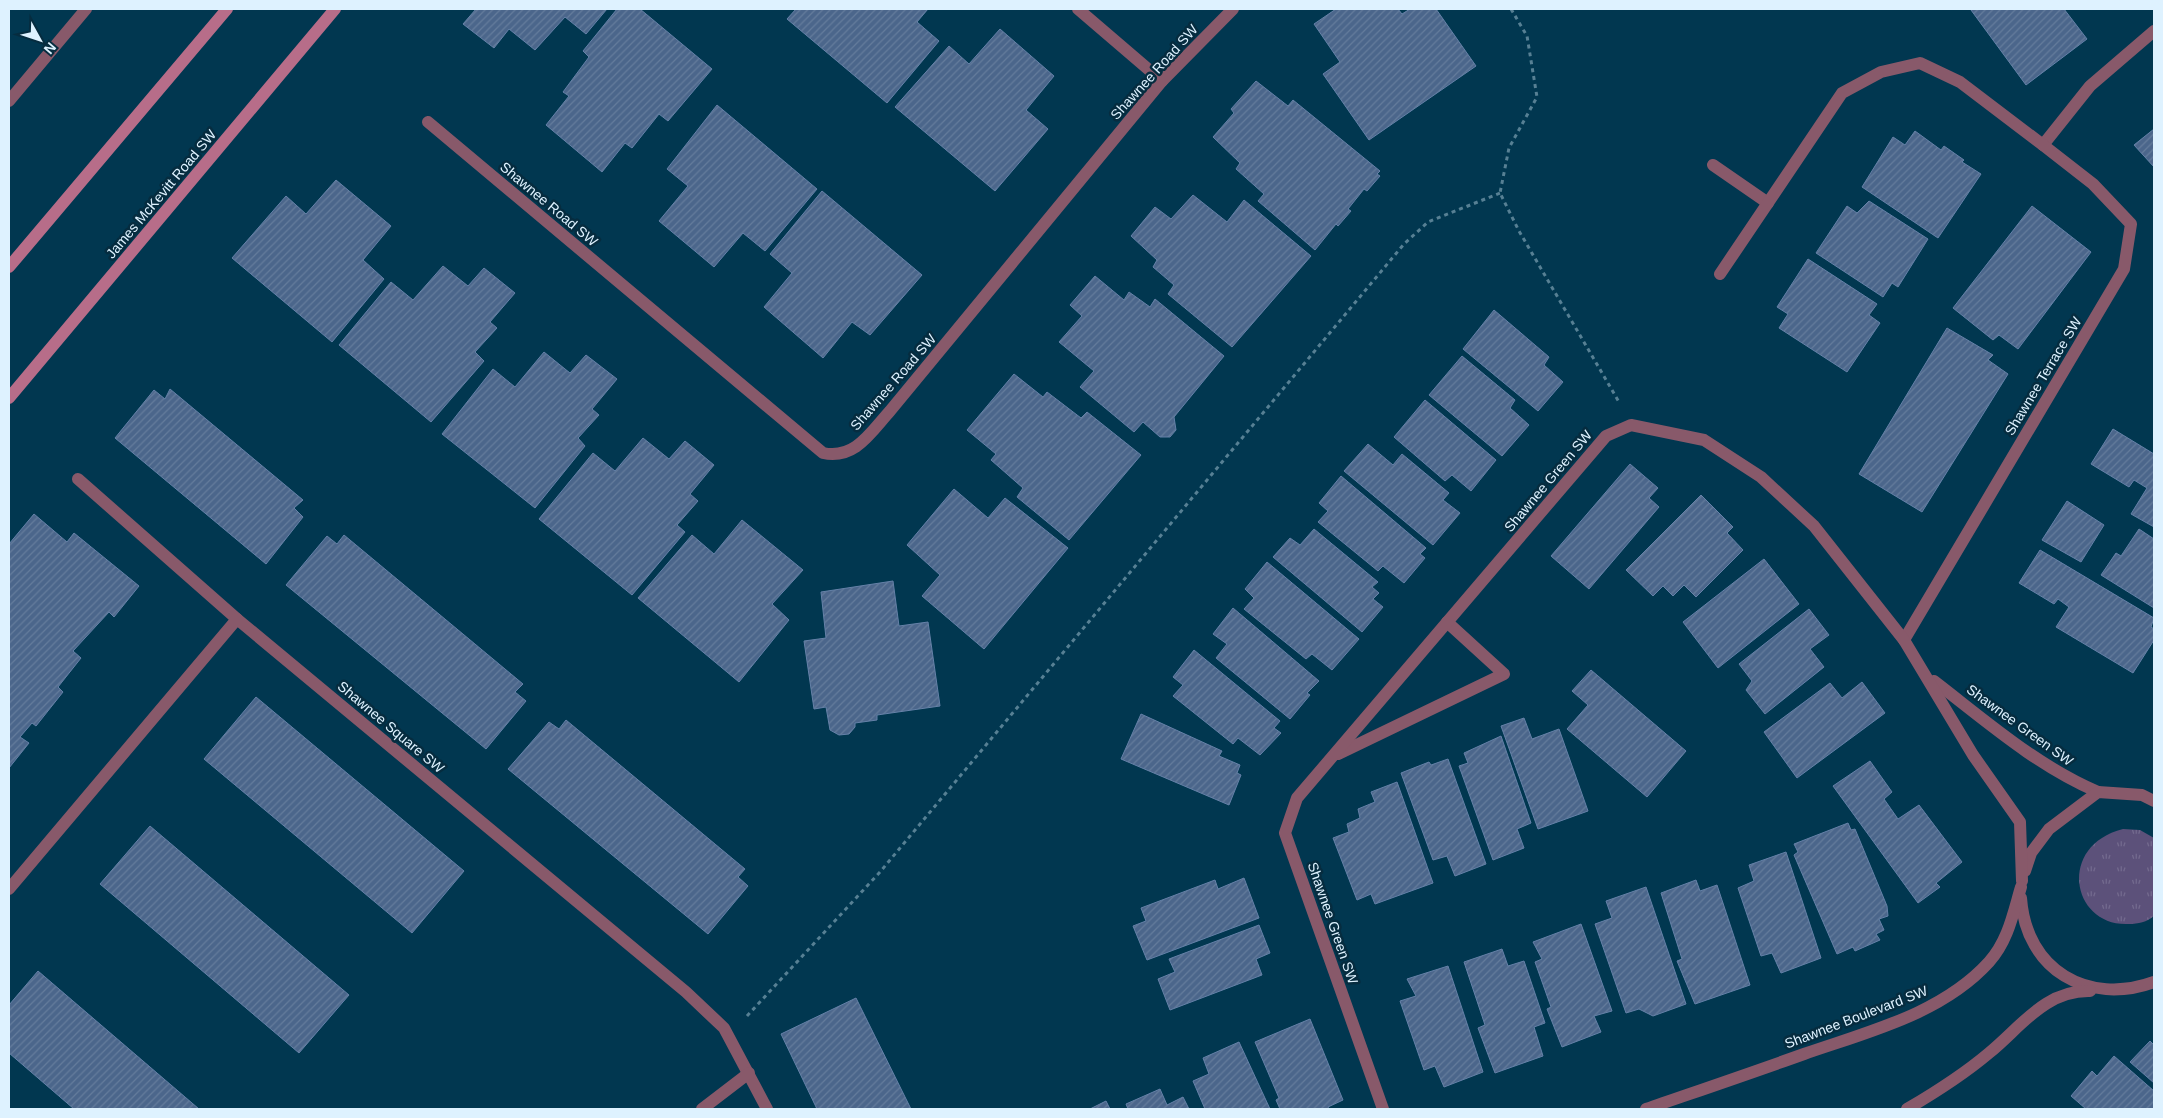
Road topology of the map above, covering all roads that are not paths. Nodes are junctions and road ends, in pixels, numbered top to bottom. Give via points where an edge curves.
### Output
1 (86, 9) edge
2 (227, 9) edge
3 (335, 9) edge
4 (1078, 9) edge
5 (1233, 9) edge
6 (2154, 31) edge
7 (1162, 81) junction
8 (9, 102) edge
9 (428, 122) dead end
10 (2043, 145) junction
11 (1713, 165) dead end
12 (1768, 202) junction
13 (9, 267) edge
14 (1720, 274) dead end
15 (9, 398) edge
16 (78, 479) dead end
17 (237, 619) junction
18 (1447, 622) junction
19 (1904, 640) junction
20 (1928, 676) junction
21 (1332, 757) junction
22 (2098, 792) junction
23 (2148, 793) edge
24 (2154, 801) edge
25 (2021, 884) junction
26 (9, 888) edge
27 (2154, 982) edge
28 (2111, 991) junction
29 (749, 1073) junction
30 (702, 1109) edge
31 (767, 1109) edge
32 (1383, 1109) edge
33 (1646, 1109) edge
34 (1907, 1109) edge

1 - 8 street
2 - 13 main road
3 - 15 main road, James McKevitt Road SW
4 - 7 street
5 - 7 street, Shawnee Road SW
6 - 10 street via 2090,86
7 - 9 street, Shawnee Road SW via 890,411 849,453 835,456 823,453
10 - 12 street, Shawnee Terrace SW via 1960,82 1920,63 1881,72 1842,93
10 - 19 street, Shawnee Terrace SW via 2093,184 2131,224 2124,269
11 - 12 street
12 - 14 street, Shawnee Terrace SW
16 - 17 street, Shawnee Square SW
17 - 26 street
17 - 29 street, Shawnee Square SW via 686,992 724,1028
18 - 19 street, Shawnee Green SW via 1606,436 1631,425 1704,440 1761,477 1814,526
18 - 21 street, Shawnee Green SW
18 - 21 street, Shawnee Green SW via 1504,674
19 - 20 street, Shawnee Green SW
20 - 22 street, Shawnee Green SW via 2027,752 2073,782
20 - 25 street, Shawnee Green SW via 1973,755 2020,822
21 - 32 street, Shawnee Green SW via 1297,798 1285,833
22 - 23 street, Shawnee Green SW
22 - 25 street via 2049,829 2031,853
23 - 24 street
25 - 28 street, Shawnee Green SW via 2022,917 2034,946 2049,964 2081,985
25 - 33 street, Shawnee Boulevard SW via 2009,933 1990,961 1935,1005
27 - 28 street via 2134,989
28 - 34 street via 2075,991 2047,1002 1948,1085
29 - 30 street
29 - 31 street, Shawnee Square SW

